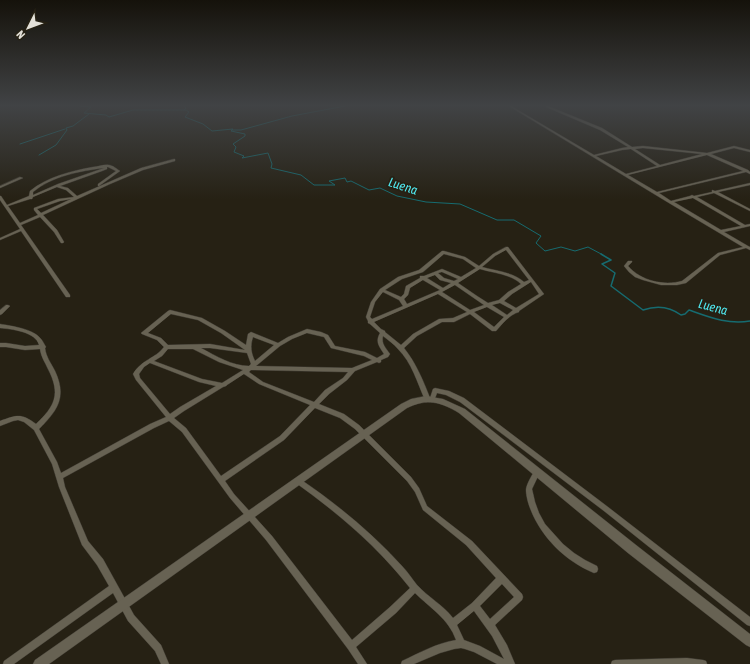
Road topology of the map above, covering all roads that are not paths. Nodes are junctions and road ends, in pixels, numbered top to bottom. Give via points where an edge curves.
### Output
1 (561, 137) edge
2 (615, 137) edge
3 (629, 148) junction
4 (750, 150) edge
5 (709, 154) junction
6 (593, 156) junction
7 (174, 160) dead end
8 (109, 166) junction
9 (660, 166) junction
10 (748, 172) edge
11 (625, 175) junction
12 (21, 178) dead end
13 (750, 184) edge
14 (58, 186) junction
15 (0, 187) edge
16 (713, 191) junction
17 (86, 193) junction
18 (657, 193) junction
19 (692, 196) junction
20 (0, 197) edge
21 (31, 198) junction
22 (76, 198) junction
23 (670, 202) junction
24 (6, 207) junction
25 (0, 209) edge
26 (750, 210) edge
27 (40, 216) junction
28 (19, 224) junction
29 (750, 225) edge
30 (744, 226) junction
31 (22, 229) junction
32 (721, 231) junction
33 (0, 239) edge
34 (62, 242) dead end
35 (748, 248) edge
36 (630, 262) dead end
37 (479, 268) junction
38 (417, 273) junction
39 (435, 273) junction
40 (424, 278) junction
41 (462, 279) junction
42 (531, 280) junction
43 (456, 282) junction
44 (524, 285) junction
45 (382, 290) junction
46 (441, 291) junction
47 (68, 296) dead end
48 (401, 299) junction
49 (501, 301) junction
50 (488, 304) junction
51 (8, 306) dead end
52 (406, 306) junction
53 (517, 311) junction
54 (469, 312) junction
55 (0, 313) edge
56 (507, 317) junction
57 (370, 322) junction
58 (0, 326) edge
59 (383, 332) junction
60 (278, 345) junction
61 (0, 346) edge
62 (43, 347) junction
63 (167, 347) junction
64 (194, 347) junction
65 (401, 348) junction
66 (248, 351) junction
67 (150, 361) junction
68 (379, 361) junction
69 (250, 368) junction
70 (353, 370) junction
71 (224, 385) junction
72 (430, 398) junction
73 (315, 406) junction
74 (170, 418) junction
75 (0, 424) edge
76 (36, 428) junction
77 (364, 435) junction
78 (537, 472) junction
79 (59, 477) junction
80 (221, 480) junction
81 (298, 481) junction
82 (249, 516) junction
83 (594, 569) dead end
84 (501, 579) junction
85 (114, 588) junction
86 (415, 588) junction
87 (123, 604) junction
88 (475, 606) junction
89 (750, 622) edge
90 (453, 623) junction
91 (490, 624) junction
92 (750, 641) edge
93 (461, 643) junction
94 (351, 646) junction
95 (7, 664) edge
96 (39, 664) edge
97 (164, 664) edge
98 (363, 664) edge
99 (405, 664) edge
100 (506, 664) edge
101 (511, 664) edge
102 (615, 664) edge
103 (703, 664) edge

1 - 6 street
2 - 3 street
3 - 5 street
3 - 6 street
3 - 9 street
4 - 5 street via 734,147
5 - 9 street
5 - 10 street
6 - 11 street
7 - 17 street
8 - 14 street
8 - 17 street via 118,172
8 - 21 street via 83,170 54,179 31,192
9 - 11 street
10 - 18 street
11 - 18 street
12 - 15 street
13 - 16 street
14 - 21 street
14 - 22 street via 67,189
16 - 19 street
16 - 26 street
17 - 22 street
18 - 23 street
19 - 23 street
19 - 30 street
20 - 24 street
21 - 24 street
22 - 27 street
22 - 27 street via 59,200 35,209
23 - 32 street
24 - 25 street
24 - 28 street
27 - 28 street
27 - 34 street via 56,231
28 - 31 street
29 - 30 street
30 - 32 street
31 - 33 street
31 - 47 street
32 - 35 street
35 - 36 street via 719,254 678,284 650,282 629,272 626,266
37 - 38 street via 464,258 443,252
37 - 41 street
37 - 42 street via 507,248
37 - 44 street via 512,276
38 - 40 street
38 - 45 street via 400,278
39 - 40 street
39 - 41 street via 445,270
39 - 43 street via 442,279
40 - 46 street
40 - 48 street via 410,284 406,295
41 - 43 street
42 - 44 street
42 - 53 street via 542,294
43 - 46 street
43 - 50 street
44 - 49 street
45 - 48 street
45 - 57 street via 368,313
46 - 52 street
46 - 54 street
48 - 52 street
49 - 50 street
49 - 53 street
50 - 54 street
50 - 56 street
51 - 55 street
52 - 57 street
53 - 56 street
54 - 56 street via 494,330
54 - 65 street via 454,320 441,320 415,334
57 - 59 street
58 - 62 street via 33,334
59 - 65 street
59 - 68 street via 379,342 387,354
60 - 66 street via 251,334 247,344
60 - 68 street via 307,331 326,336 333,347 365,354
60 - 69 street
61 - 62 street
62 - 76 street via 44,357 59,389 51,414
63 - 64 street
63 - 66 street via 159,339 144,333 170,312 200,319
63 - 67 street
64 - 66 street via 210,346
64 - 69 street via 221,361
65 - 72 street
66 - 69 street
67 - 71 street via 201,381
67 - 74 street via 138,369 136,374
68 - 70 street
69 - 70 street
69 - 71 street
69 - 73 street via 261,383
70 - 73 street
71 - 74 street
72 - 77 main road via 410,403
72 - 78 main road via 443,401 462,411
72 - 89 street via 435,390 462,400
73 - 77 street via 342,416
73 - 80 street via 282,438
74 - 79 street
74 - 80 street via 184,430
75 - 76 street via 18,418 26,420
76 - 79 street
77 - 81 main road
77 - 84 street via 409,479 425,508 469,544
78 - 83 street via 528,489 535,514 557,544 574,558
78 - 92 main road
79 - 85 street via 85,544 100,562
80 - 82 street
81 - 82 main road
81 - 86 street via 325,500 376,545
82 - 87 main road
82 - 94 street via 269,538
84 - 88 street
84 - 91 street via 519,597
85 - 87 street
85 - 95 street
86 - 90 street
86 - 94 street
87 - 96 main road
87 - 97 street via 139,628 158,648
88 - 90 street
88 - 91 street
90 - 93 street
91 - 101 street
93 - 99 street
93 - 100 street
94 - 98 street
102 - 103 street

